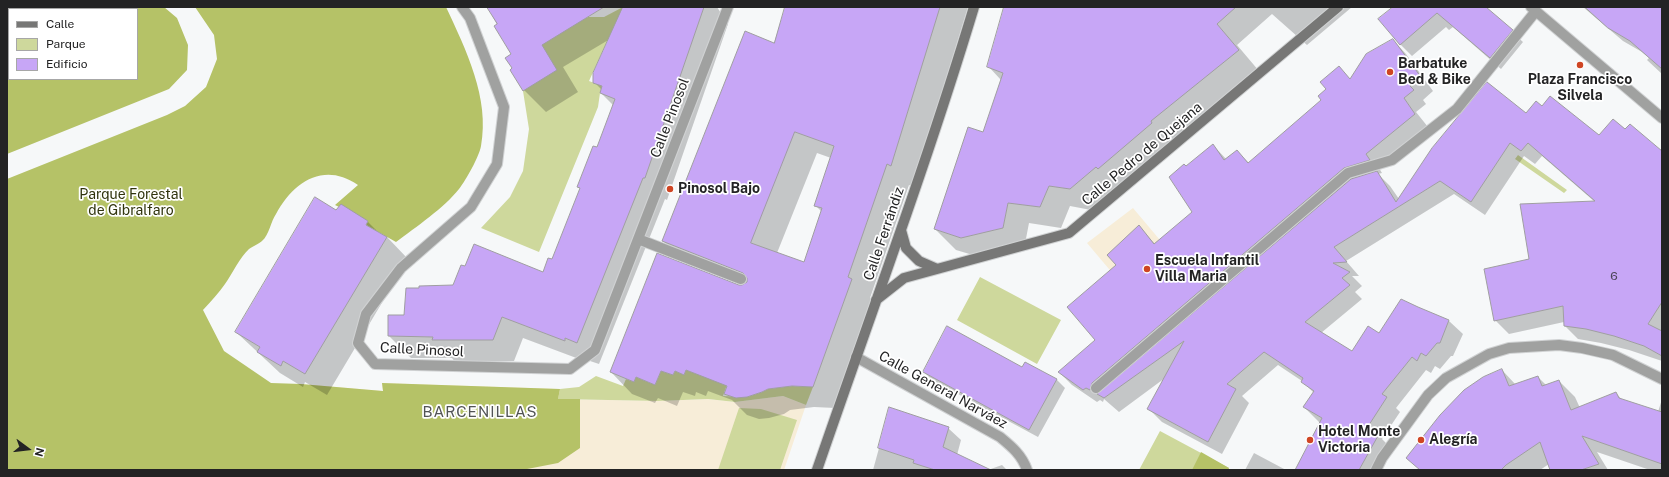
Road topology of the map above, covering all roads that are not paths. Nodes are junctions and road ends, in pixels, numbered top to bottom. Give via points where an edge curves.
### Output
1 (462, 7) edge
2 (728, 7) edge
3 (974, 7) edge
4 (1338, 7) edge
5 (1533, 9) edge
6 (1662, 118) edge
7 (901, 230) junction
8 (638, 239) junction
9 (935, 268) junction
10 (741, 279) dead end
11 (876, 300) junction
12 (856, 357) junction
13 (1662, 379) edge
14 (1096, 388) dead end
15 (817, 470) edge
16 (1026, 470) edge
17 (1376, 470) edge

1 - 8 street, Calle Pinosol via 470,18 504,107 497,164 472,207 401,268 366,314 358,343 375,364 570,369 595,350
2 - 8 street, Calle Pinosol
3 - 7 street, Calle Ferrándiz via 956,69
4 - 9 street, Calle Pedro de Quejana via 1069,233
5 - 6 street
5 - 14 street via 1457,109 1392,160 1348,173
7 - 9 street via 906,248 919,261
7 - 11 street, Calle Ferrándiz
8 - 10 street
9 - 11 street, Calle Pedro de Quejana via 904,278
11 - 12 street, Calle Ferrándiz
12 - 15 street, Calle Ferrándiz
12 - 16 street, Calle General Narváez via 1000,437 1015,449
13 - 17 street via 1613,355 1582,348 1559,345 1509,348 1489,354 1446,378 1428,395

